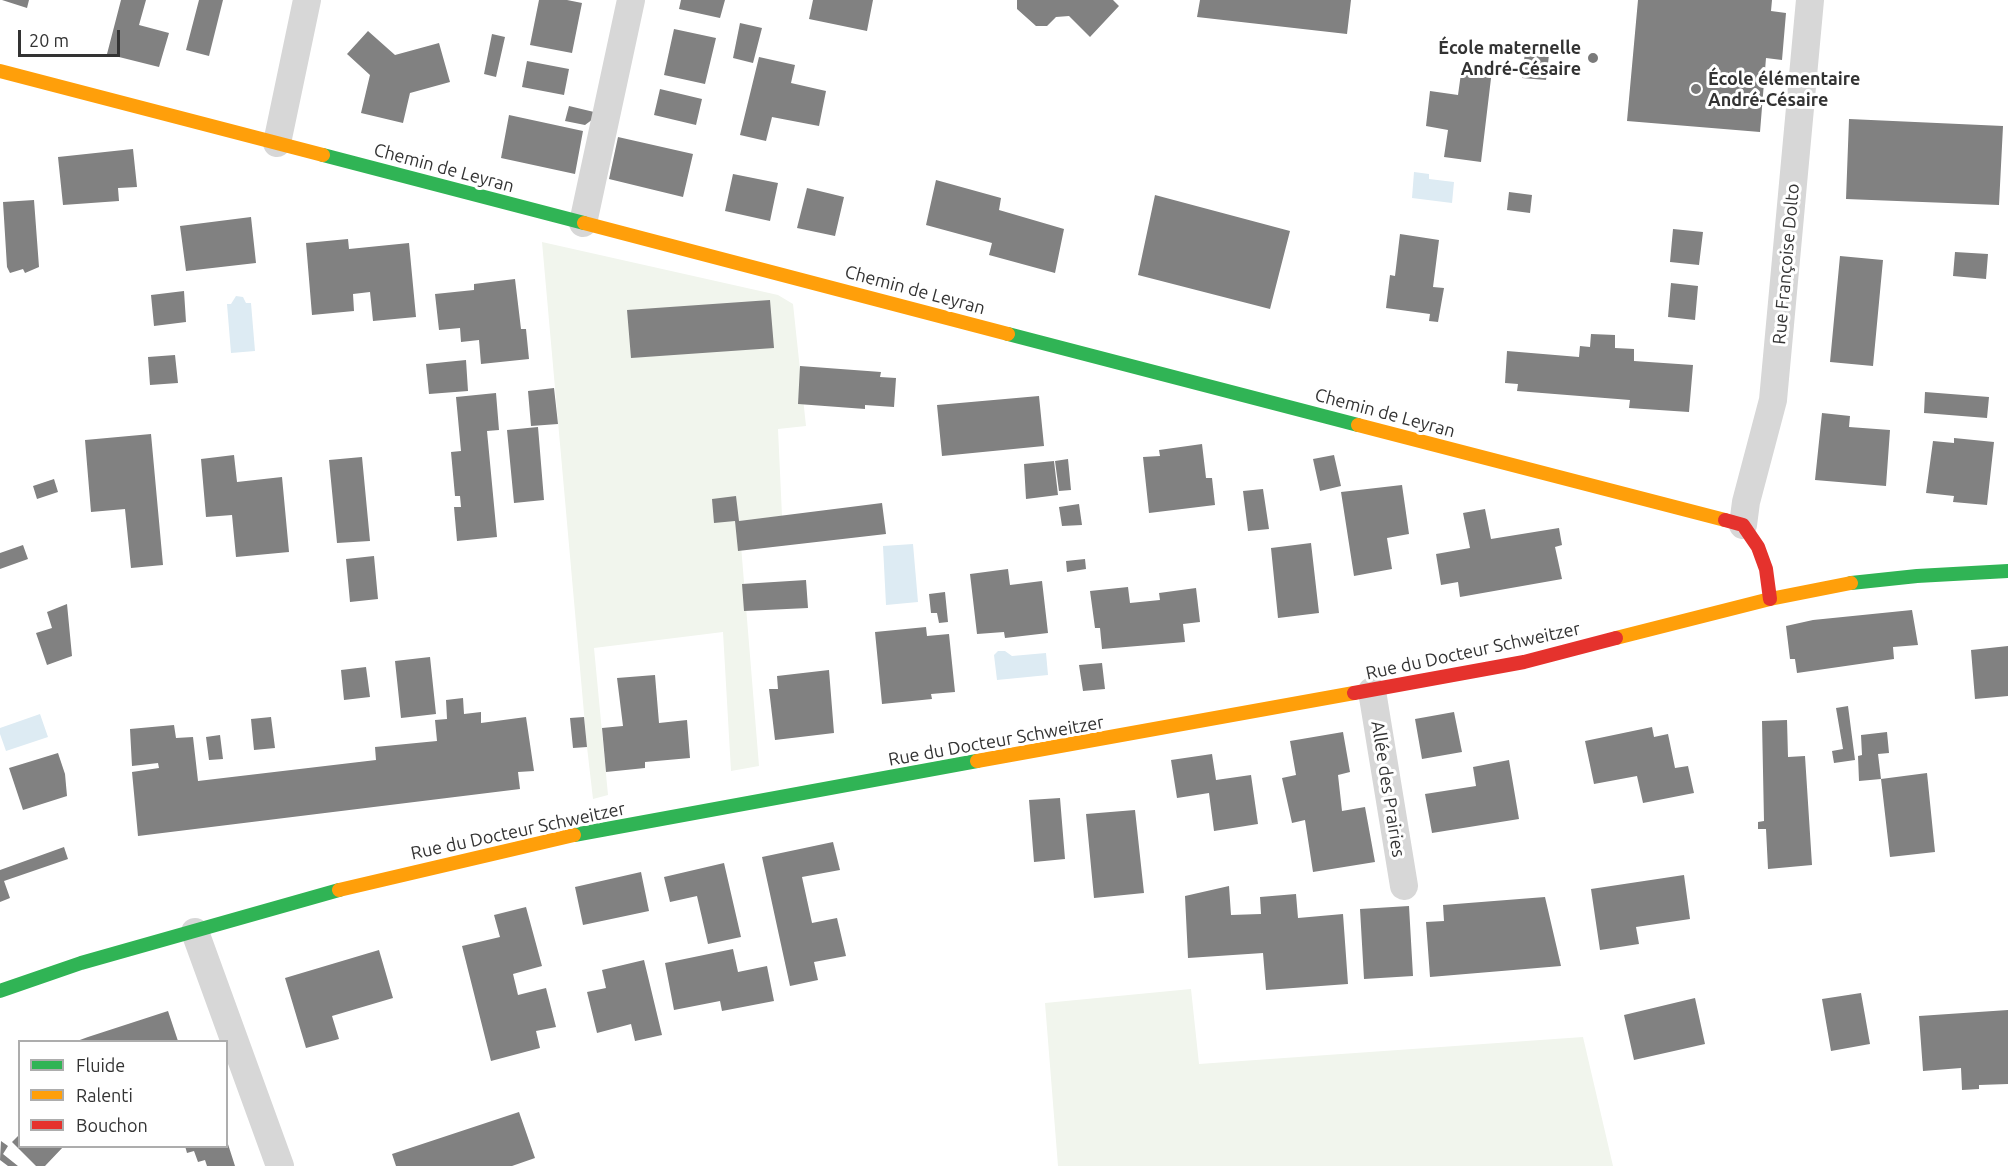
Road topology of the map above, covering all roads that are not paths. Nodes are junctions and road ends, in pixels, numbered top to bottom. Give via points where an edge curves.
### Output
1 (307, 0) edge
2 (630, 0) edge
3 (1810, 0) edge
4 (0, 70) edge
5 (277, 143) junction
6 (583, 223) junction
7 (1743, 525) junction
8 (2008, 571) edge
9 (1770, 599) junction
10 (1372, 691) junction
11 (1404, 886) dead end
12 (195, 932) junction
13 (0, 991) edge
14 (280, 1166) edge

1 - 5 street
2 - 6 street
3 - 7 street, Rue Françoise Dolto via 1773,400
4 - 5 street, Chemin de Leyran
5 - 6 street, Chemin de Leyran
6 - 7 street, Chemin de Leyran
7 - 9 street via 1758,547
8 - 9 street, Rue du Docteur Schweitzer via 1856,582
9 - 10 street, Rue du Docteur Schweitzer via 1524,662
10 - 11 street, Allée des Prairies
10 - 12 street, Rue du Docteur Schweitzer via 594,831 372,881
12 - 13 street, Rue du Docteur Schweitzer via 81,963
12 - 14 street

